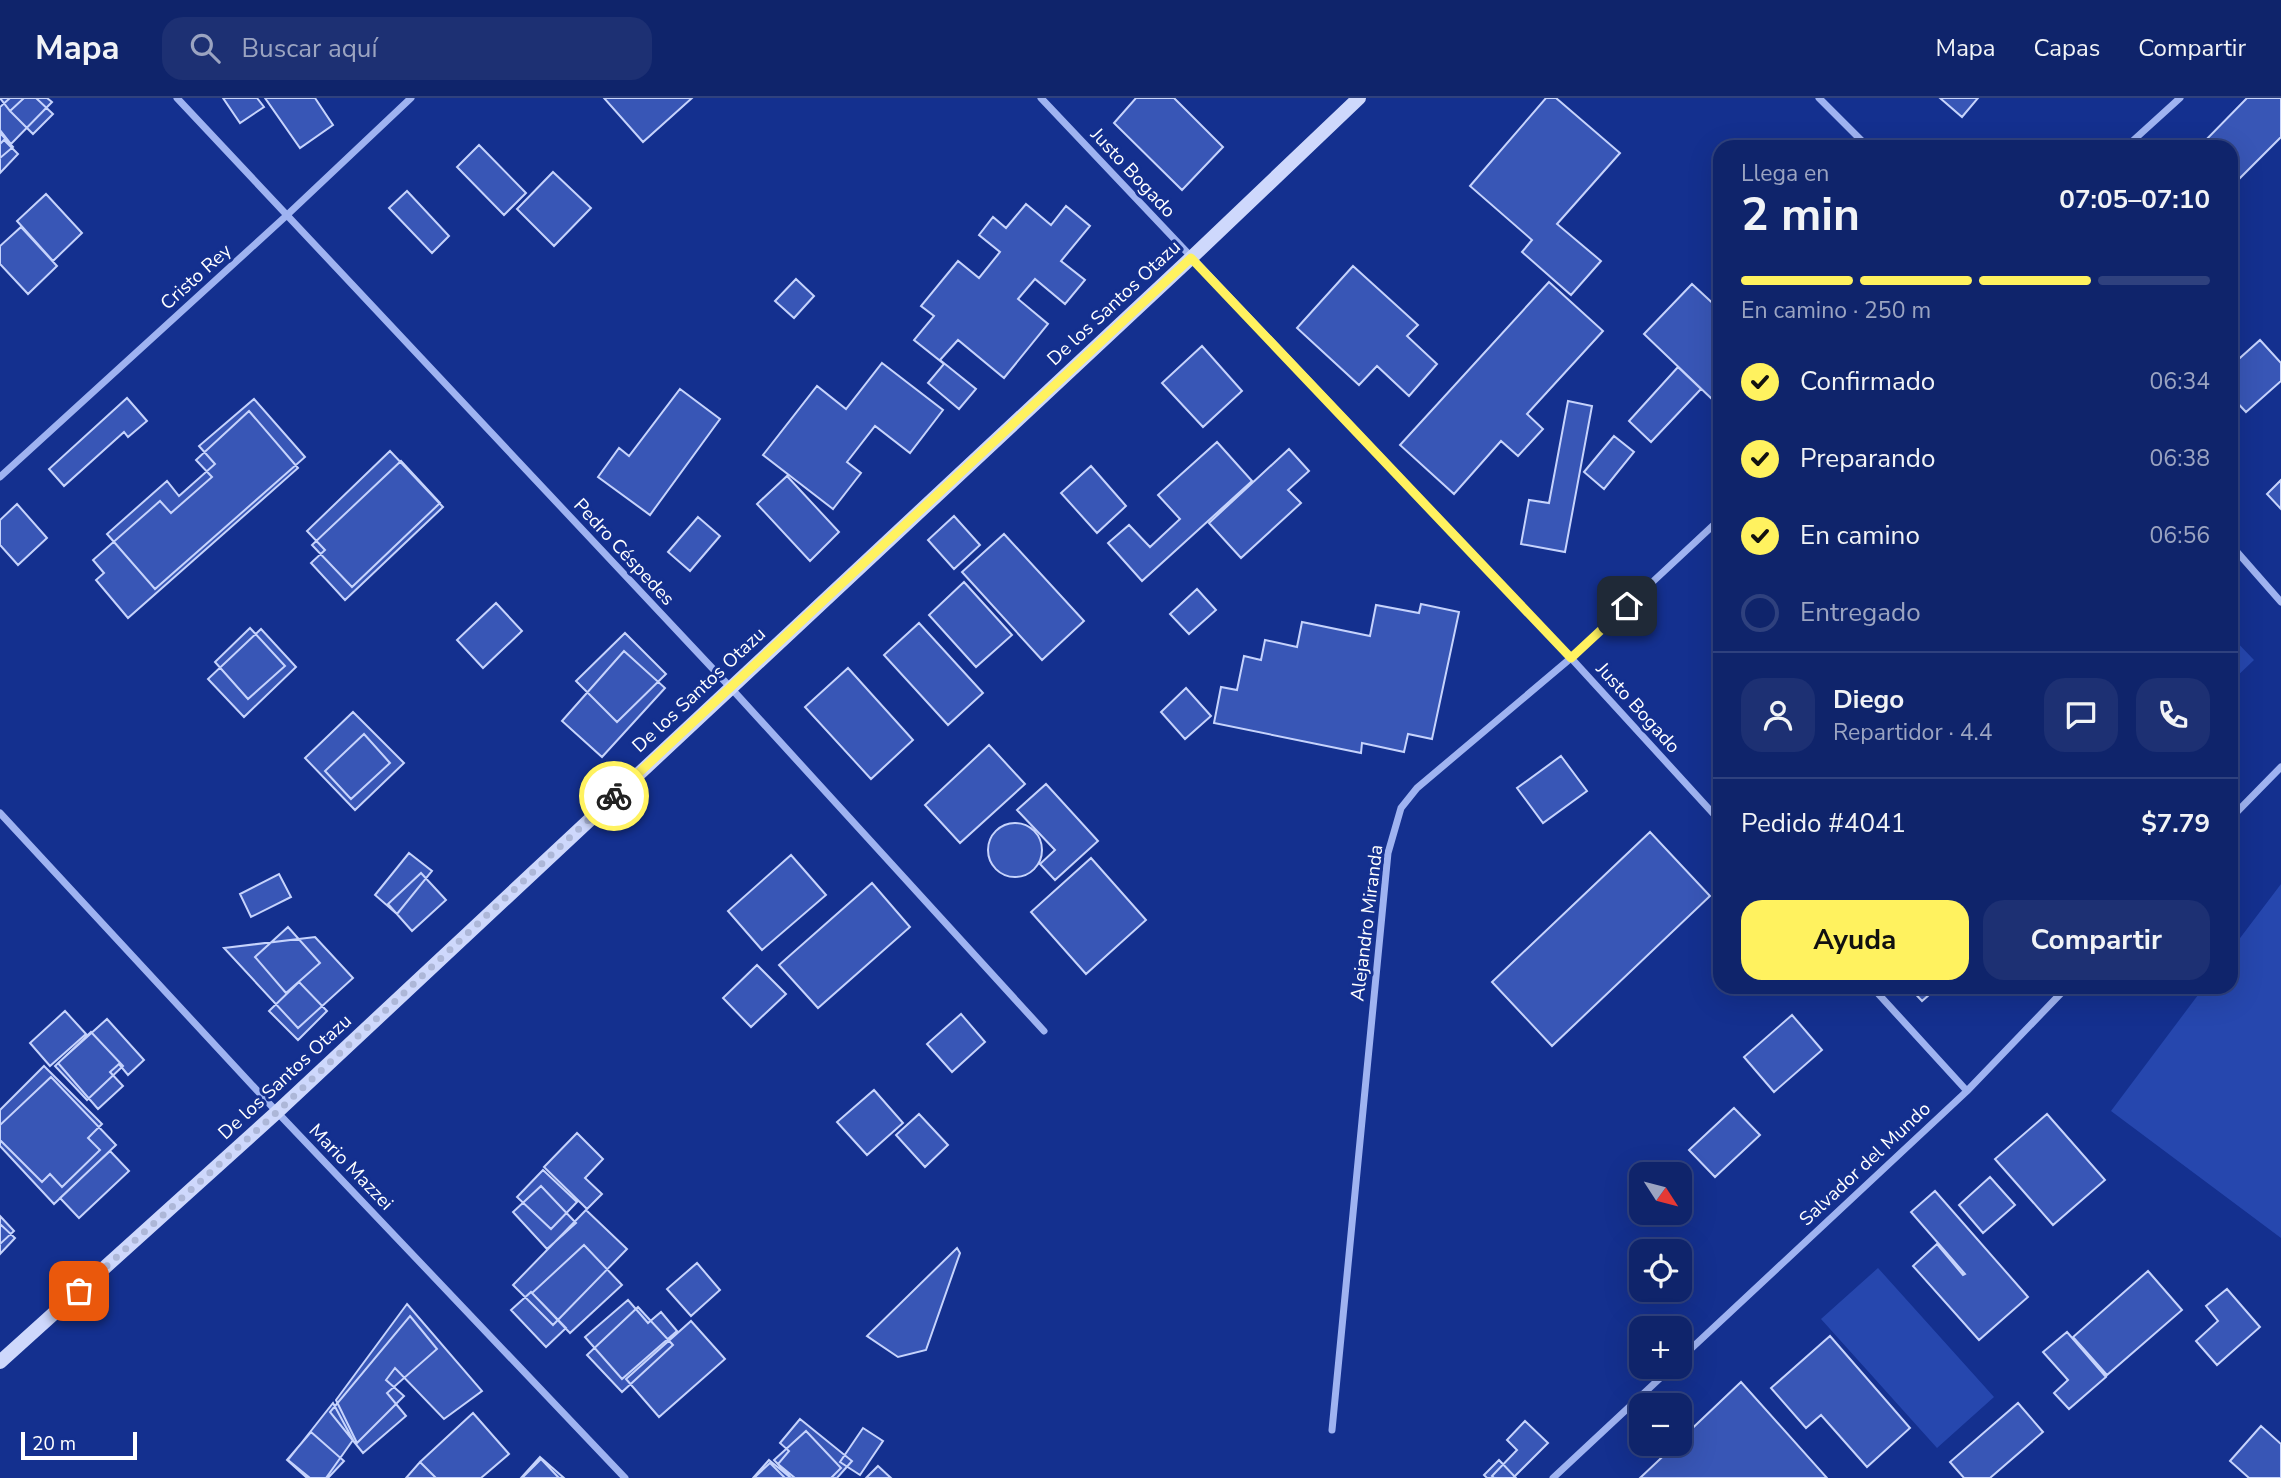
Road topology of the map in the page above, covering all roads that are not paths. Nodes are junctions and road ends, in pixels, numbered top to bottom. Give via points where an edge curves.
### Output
1 (177, 98) edge
2 (411, 98) edge
3 (1041, 98) edge
4 (1359, 98) edge
5 (1819, 98) edge
6 (2180, 98) edge
7 (1861, 140) edge
8 (2134, 140) edge
9 (286, 216) junction
10 (1191, 258) junction
11 (0, 477) edge
12 (1713, 526) edge
13 (2238, 553) edge
14 (2281, 602) edge
15 (1571, 658) junction
16 (730, 687) junction
17 (2281, 767) edge
18 (2238, 811) edge
19 (0, 813) edge
20 (1713, 813) edge
21 (1878, 994) edge
22 (2060, 994) edge
23 (1044, 1031) dead end
24 (1967, 1091) junction
25 (277, 1112) junction
26 (1692, 1348) edge
27 (0, 1362) edge
28 (1659, 1379) edge
29 (1332, 1430) dead end
30 (625, 1478) edge
31 (1553, 1478) edge

1 - 9 street, Pedro Céspedes
2 - 9 street, Cristo Rey
3 - 10 street, Justo Bogado
4 - 10 street, De los Santos Otazu
5 - 7 street
6 - 8 street
9 - 11 street, Cristo Rey
9 - 16 street, Pedro Céspedes
10 - 15 street, Justo Bogado
10 - 16 street, De los Santos Otazu
12 - 15 street, Alejandro Miranda
13 - 14 street
15 - 20 street, Justo Bogado
15 - 29 street, Alejandro Miranda via 1417,788 1401,808 1388,853
16 - 23 street, Pedro Céspedes
16 - 25 street, De los Santos Otazu
17 - 18 street
19 - 25 street, Mario Mazzei
21 - 24 street
22 - 24 street, Salvador del Mundo
24 - 26 street, Salvador del Mundo
25 - 27 street, De los Santos Otazu
25 - 30 street, Mario Mazzei
28 - 31 street

